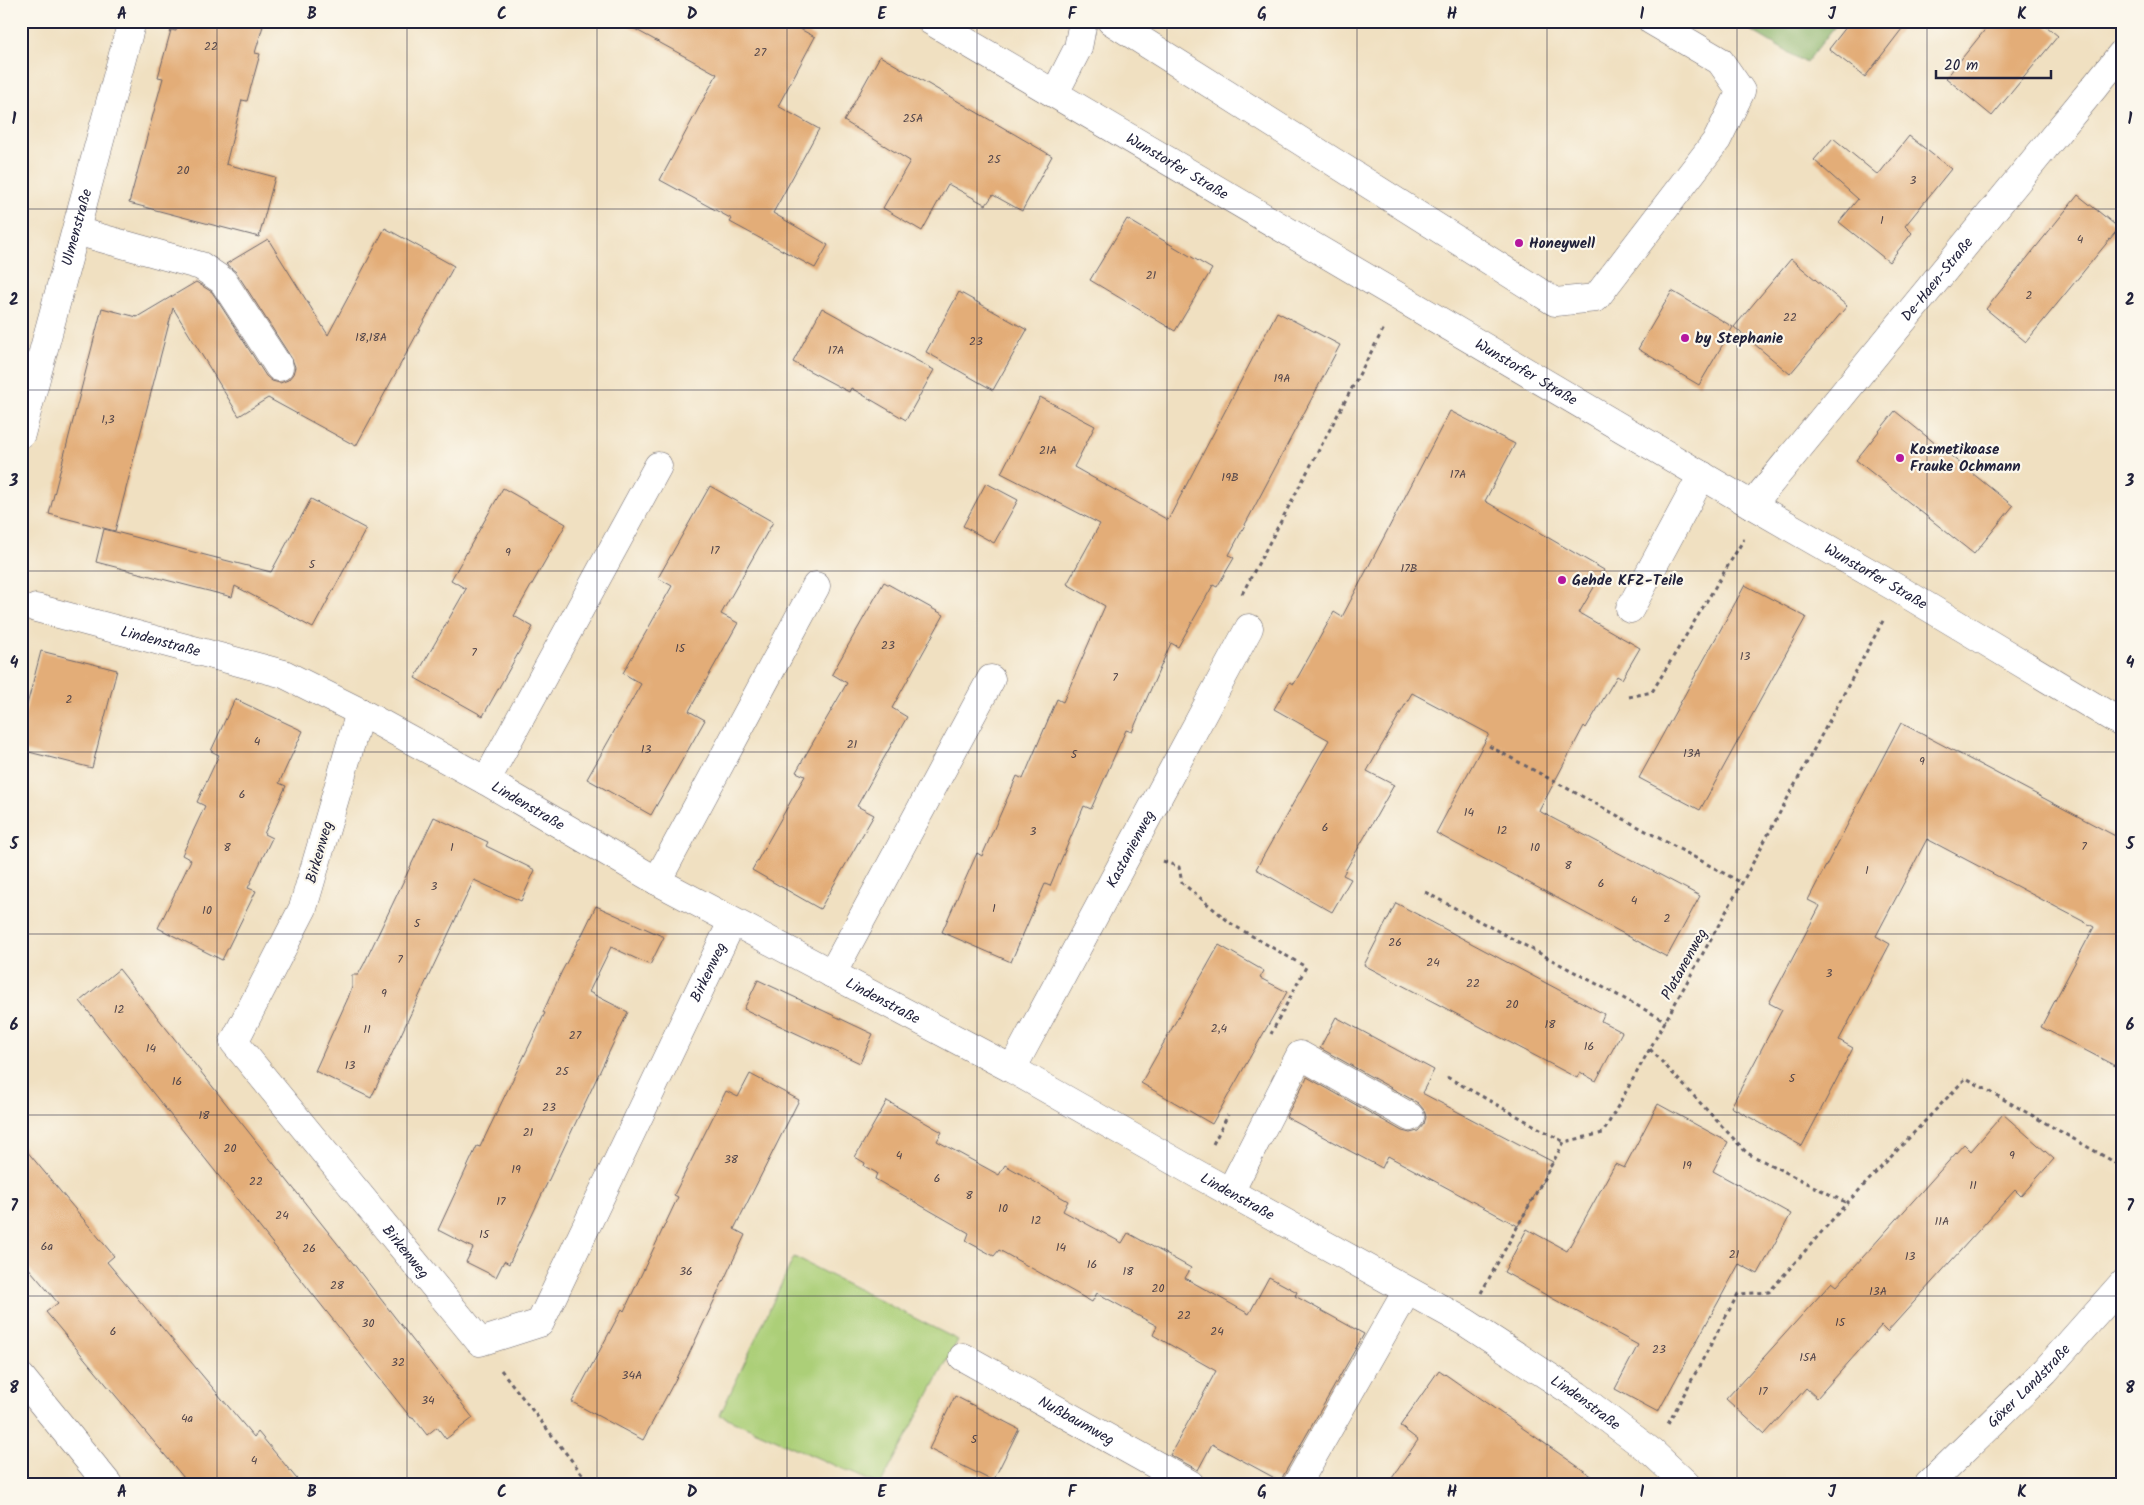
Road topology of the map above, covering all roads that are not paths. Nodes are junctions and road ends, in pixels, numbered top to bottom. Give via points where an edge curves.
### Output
1 (132, 21) edge
2 (931, 21) edge
3 (1082, 21) edge
4 (1111, 21) edge
5 (1652, 21) edge
6 (2123, 52) edge
7 (1055, 93) junction
8 (76, 231) junction
9 (279, 367) dead end
10 (21, 434) edge
11 (658, 466) dead end
12 (1702, 475) junction
13 (1757, 508) junction
14 (816, 586) dead end
15 (36, 608) dead end
16 (1630, 610) dead end
17 (1249, 628) dead end
18 (991, 679) dead end
19 (360, 712) junction
20 (2123, 724) edge
21 (486, 781) junction
22 (657, 881) junction
23 (732, 922) junction
24 (832, 974) junction
25 (1012, 1069) junction
26 (1410, 1117) dead end
27 (1230, 1192) junction
28 (2123, 1283) edge
29 (1407, 1291) junction
30 (963, 1357) dead end
31 (21, 1377) edge
32 (108, 1484) edge
33 (1190, 1484) edge
34 (1297, 1484) edge
35 (1686, 1484) edge
36 (1929, 1484) edge

1 - 8 street, Ulmenstraße
2 - 7 street, Wunstorfer Straße
3 - 7 street via 1078,48
4 - 5 street via 1555,302 1596,298 1717,140 1741,91 1720,61
6 - 13 street, De-Haen-Straße
7 - 12 street, Wunstorfer Straße
8 - 9 street via 201,266 212,273 223,281
8 - 10 street, Ulmenstraße
11 - 21 street
12 - 13 street, Wunstorfer Straße
12 - 16 street
13 - 20 street, Wunstorfer Straße
14 - 22 street
15 - 19 street, Lindenstraße via 284,674
17 - 25 street, Kastanienweg
18 - 24 street
19 - 21 street, Lindenstraße
19 - 23 street, Birkenweg via 303,908 234,1042 480,1342 540,1323
21 - 22 street, Lindenstraße
22 - 23 street, Lindenstraße
23 - 24 street, Lindenstraße
24 - 25 street, Lindenstraße
25 - 27 street, Lindenstraße
26 - 27 street via 1300,1055
27 - 29 street, Lindenstraße
28 - 36 street, Göxer Landstraße via 2045,1371
29 - 34 street
29 - 35 street, Lindenstraße via 1465,1322 1577,1395 1653,1453
30 - 33 street, Nußbaumweg
31 - 32 street

